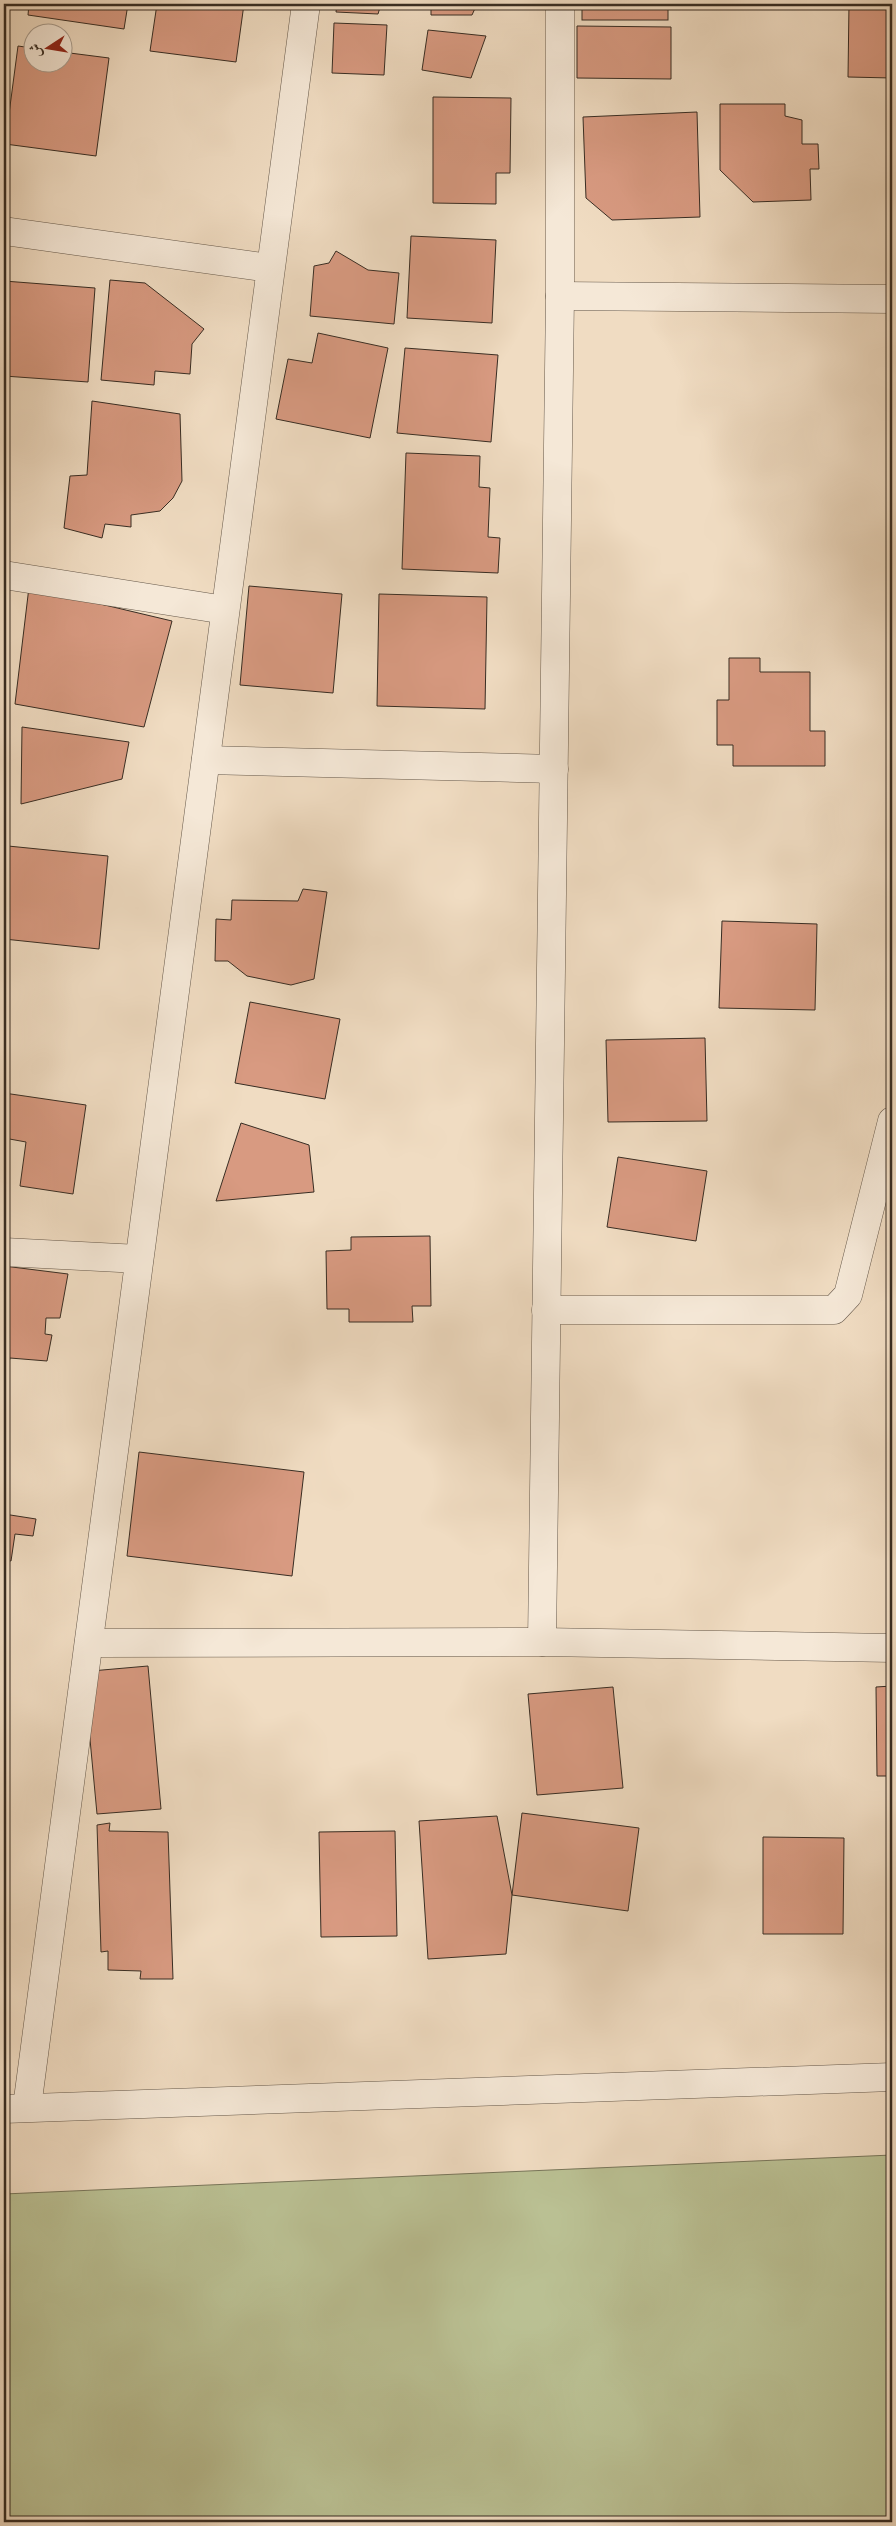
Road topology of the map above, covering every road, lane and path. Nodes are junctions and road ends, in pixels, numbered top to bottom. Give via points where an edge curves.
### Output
1 (306, 4) edge
2 (560, 4) edge
3 (4, 231) edge
4 (270, 268) junction
5 (560, 296) junction
6 (892, 299) edge
7 (4, 575) edge
8 (225, 610) junction
9 (206, 760) junction
10 (554, 769) junction
11 (892, 1120) edge
12 (4, 1252) edge
13 (139, 1259) junction
14 (546, 1310) junction
15 (542, 1642) junction
16 (89, 1643) junction
17 (892, 1648) edge
18 (892, 2077) edge
19 (15, 2108) edge

1 - 4 street
2 - 5 street
3 - 4 street
4 - 8 street
5 - 6 street
5 - 10 street
7 - 8 street
8 - 9 street
9 - 10 street
9 - 13 street
10 - 14 street
11 - 14 street via 848,1295 834,1310
12 - 13 street
13 - 16 street
14 - 15 street
15 - 16 street
15 - 17 street
16 - 19 street
18 - 19 street

